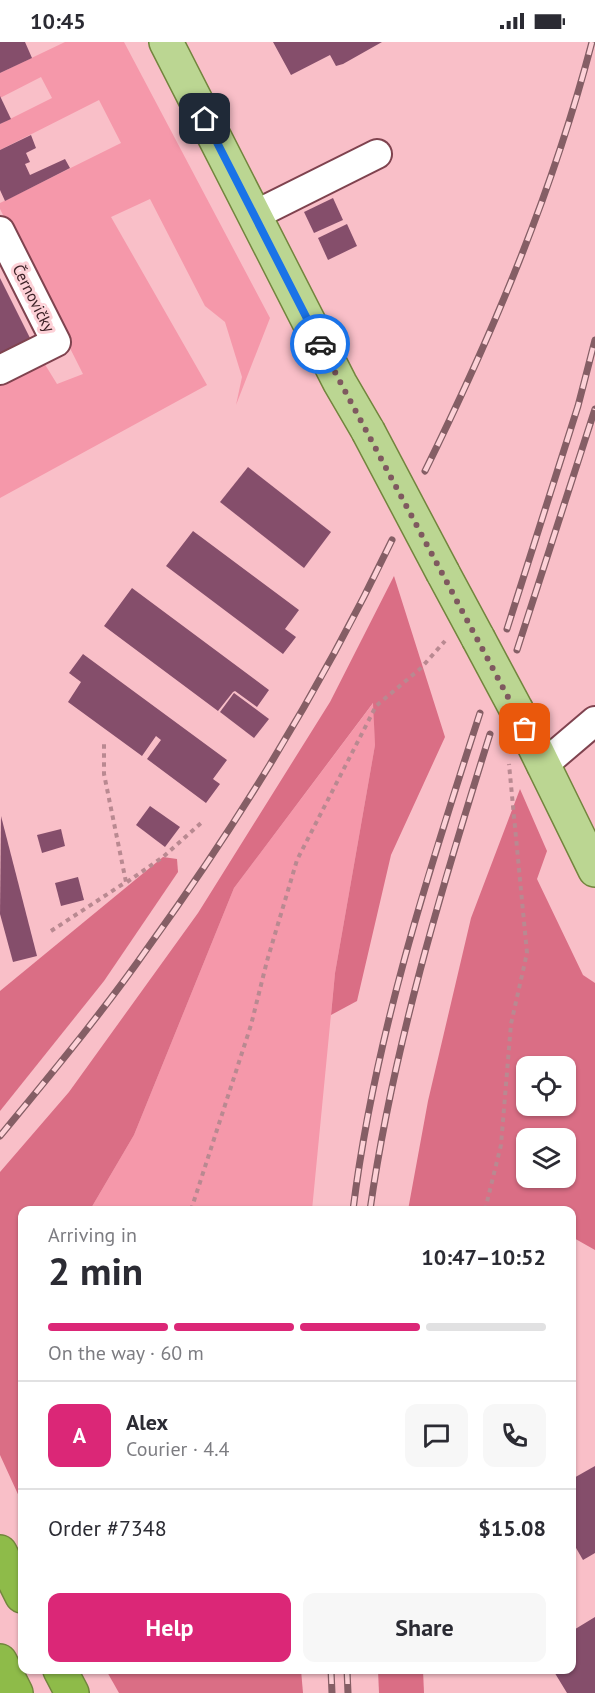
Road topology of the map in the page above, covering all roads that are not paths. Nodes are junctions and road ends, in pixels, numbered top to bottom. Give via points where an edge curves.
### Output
1 (166, 42) edge
2 (377, 154) dead end
3 (255, 215) junction
4 (0, 231) edge
5 (0, 370) edge
6 (595, 721) edge
7 (542, 766) junction
8 (595, 870) edge
9 (0, 1552) edge
10 (18, 1588) edge
11 (0, 1661) edge
12 (62, 1674) edge
13 (16, 1693) edge
14 (72, 1693) edge

1 - 3 main road
2 - 3 street
3 - 7 main road, bridge via 517,711
4 - 5 street, Černovičky via 56,342
6 - 7 street
7 - 8 main road
9 - 10 highway
11 - 13 highway
12 - 14 highway

